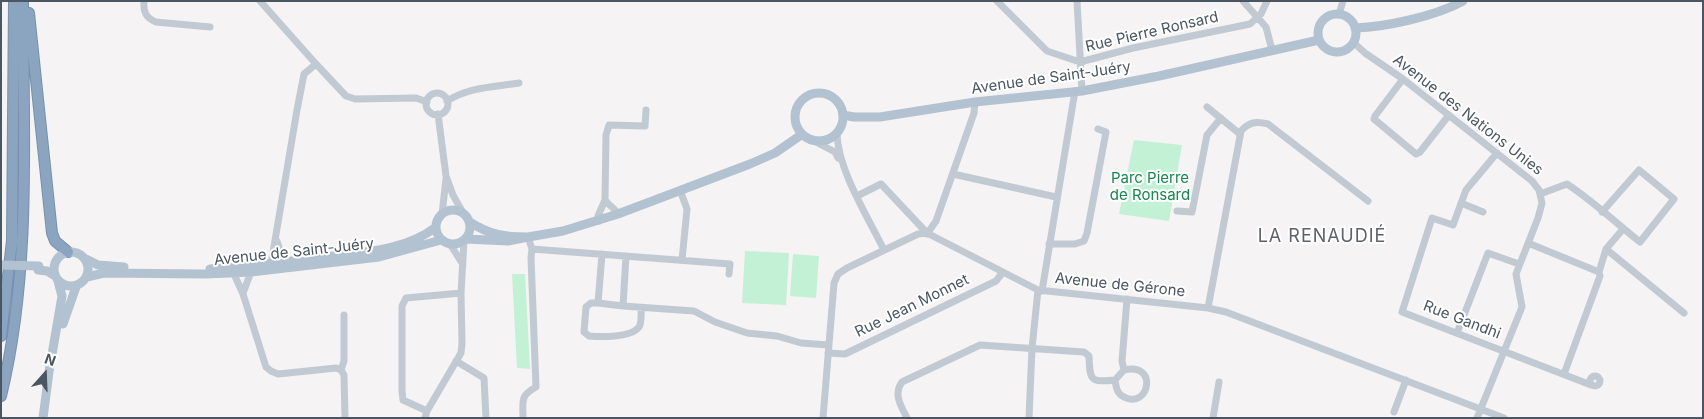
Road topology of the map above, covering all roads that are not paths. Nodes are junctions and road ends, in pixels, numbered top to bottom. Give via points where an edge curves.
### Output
1 (14, 1) edge
2 (24, 1) edge
3 (28, 1) edge
4 (144, 1) edge
5 (260, 1) edge
6 (997, 1) edge
7 (1077, 1) edge
8 (1243, 1) edge
9 (1267, 1) edge
10 (1343, 1) edge
11 (1463, 1) edge
12 (1339, 14) junction
13 (1257, 17) junction
14 (210, 27) dead end
15 (1355, 28) junction
16 (1319, 40) junction
17 (1353, 42) junction
18 (1272, 50) junction
19 (1080, 62) junction
20 (316, 64) junction
21 (1403, 79) junction
22 (519, 83) dead end
23 (1078, 91) junction
24 (448, 101) junction
25 (427, 102) junction
26 (975, 102) junction
27 (1207, 107) dead end
28 (646, 110) dead end
29 (438, 114) junction
30 (843, 115) junction
31 (1449, 115) junction
32 (1221, 118) junction
33 (1098, 129) dead end
34 (837, 134) junction
35 (1240, 134) junction
36 (802, 135) junction
37 (814, 141) junction
38 (1497, 153) junction
39 (844, 166) junction
40 (953, 174) junction
41 (446, 176) junction
42 (680, 190) junction
43 (1540, 194) junction
44 (857, 196) junction
45 (1056, 197) junction
46 (605, 200) junction
47 (1368, 200) dead end
48 (1461, 203) junction
49 (462, 211) junction
50 (1177, 211) dead end
51 (1483, 212) dead end
52 (1602, 212) junction
53 (442, 214) junction
54 (618, 214) junction
55 (599, 221) junction
56 (470, 222) junction
57 (436, 227) junction
58 (1623, 229) junction
59 (927, 234) junction
60 (528, 237) junction
61 (276, 240) junction
62 (465, 240) junction
63 (445, 242) junction
64 (1528, 243) junction
65 (1049, 244) junction
66 (532, 249) junction
67 (1606, 249) junction
68 (884, 250) junction
69 (68, 252) junction
70 (602, 254) junction
71 (626, 256) junction
72 (57, 259) junction
73 (86, 259) junction
74 (682, 260) junction
75 (284, 263) junction
76 (272, 264) junction
77 (462, 264) junction
78 (1519, 264) junction
79 (1, 265) edge
80 (38, 268) junction
81 (1, 270) edge
82 (251, 272) junction
83 (1003, 272) junction
84 (1599, 272) junction
85 (234, 274) junction
86 (729, 274) dead end
87 (87, 277) junction
88 (56, 278) junction
89 (76, 286) junction
90 (1040, 290) junction
91 (461, 293) junction
92 (243, 294) junction
93 (1127, 299) junction
94 (598, 303) junction
95 (623, 306) junction
96 (641, 308) junction
97 (1208, 308) junction
98 (1684, 313) dead end
99 (344, 315) dead end
100 (2, 326) edge
101 (1457, 333) junction
102 (1, 336) edge
103 (829, 345) junction
104 (1032, 348) junction
105 (1503, 350) junction
106 (828, 353) junction
107 (456, 361) junction
108 (341, 370) junction
109 (1124, 370) junction
110 (1564, 374) junction
111 (1115, 380) junction
112 (1406, 380) junction
113 (1219, 382) dead end
114 (1591, 385) dead end
115 (1, 396) edge
116 (1480, 408) junction
117 (1394, 412) dead end
118 (426, 414) edge
119 (43, 418) edge
120 (49, 418) edge
121 (345, 418) edge
122 (486, 418) edge
123 (523, 418) edge
124 (823, 418) edge
125 (907, 418) edge
126 (1029, 418) edge
127 (1213, 418) edge
128 (1476, 418) edge
129 (1504, 418) edge

1 - 100 highway via 12,241
2 - 115 highway via 22,246 14,328
3 - 69 highway via 52,233 55,241
4 - 14 street via 145,14 156,22
5 - 20 street
6 - 19 street via 1047,51
7 - 19 street
8 - 13 street
9 - 13 street
10 - 12 street
11 - 15 main road via 1447,10 1374,27
12 - 15 main road via 1349,18
12 - 16 main road via 1322,21
13 - 18 street via 1266,27
13 - 19 street, Rue Pierre Ronsard via 1250,24
15 - 17 main road
16 - 17 main road via 1327,49 1338,52
16 - 18 main road, Avenue de Saint-Juéry
17 - 21 street, Avenue des Nations Unies
18 - 23 main road, Avenue de Saint-Juéry
19 - 23 street
20 - 25 street via 346,96 355,99 416,98
20 - 61 street via 304,74
21 - 31 street, Avenue des Nations Unies
21 - 31 street via 1374,119 1416,154
22 - 24 street via 471,90
23 - 26 main road, Avenue de Saint-Juéry
23 - 45 street
24 - 25 street via 437,93 429,96
24 - 29 street via 446,110
25 - 29 street via 429,111
26 - 30 main road, Avenue de Saint-Juéry via 866,118
26 - 40 street
27 - 32 street
28 - 46 street via 645,126 609,125
29 - 41 street
30 - 34 main road via 842,127
30 - 36 main road via 839,104 829,95 808,96 797,106 794,114
31 - 38 street, Avenue des Nations Unies
32 - 35 street
32 - 50 street via 1208,135 1192,212
33 - 65 street via 1106,132 1084,241
34 - 37 main road via 822,142
34 - 39 street
35 - 47 street via 1247,125 1258,121 1268,124
35 - 97 street
36 - 37 main road
36 - 42 main road via 775,153
37 - 39 street via 835,152
38 - 43 street, Avenue des Nations Unies via 1532,181
38 - 48 street, Rue Gandhi via 1466,190
39 - 44 street
40 - 45 street
40 - 59 street via 936,221
41 - 49 street
41 - 53 street
42 - 54 main road
42 - 74 street via 687,209
43 - 52 street via 1566,184
43 - 64 street, Avenue des Nations Unies via 1542,202
44 - 59 street, Avenue de Gérone via 880,184
44 - 68 street
45 - 65 street
46 - 54 street
46 - 55 street
48 - 51 street
48 - 101 street, Rue Gandhi via 1453,225 1432,218 1402,312
49 - 53 main road via 450,210
49 - 56 main road
52 - 58 street
52 - 58 street via 1639,170 1674,199 1640,242
53 - 57 main road
54 - 55 main road
55 - 60 main road
56 - 60 main road via 494,234
56 - 62 main road
57 - 63 main road via 436,232
57 - 75 main road, Avenue de Saint-Juéry via 415,240 380,250
58 - 67 street
59 - 68 street via 918,234
59 - 83 street, Avenue de Gérone
60 - 62 main road via 508,241
60 - 66 street
61 - 75 street
61 - 76 street
62 - 63 main road
62 - 77 street
63 - 77 street
63 - 82 main road, Avenue de Saint-Juéry via 379,257
64 - 78 street, Avenue des Nations Unies
64 - 84 street
65 - 90 street
66 - 70 street
66 - 123 street via 536,387 524,396
67 - 84 street
67 - 98 street
68 - 103 street via 838,274 834,283
69 - 72 main road
69 - 73 main road via 78,253
70 - 71 street
70 - 94 street
71 - 74 street
71 - 95 street
72 - 80 main road
72 - 88 main road via 54,267
73 - 76 main road, Avenue de Saint-Juéry via 98,265 116,267 206,269
73 - 87 main road
74 - 86 street via 730,264
75 - 76 main road, Avenue de Saint-Juéry
77 - 91 street
78 - 101 street via 1488,253
78 - 105 street, Avenue des Nations Unies via 1516,274 1522,307
79 - 80 main road, bridge
80 - 81 main road
80 - 88 main road
82 - 85 main road, Avenue de Saint-Juéry
82 - 92 street
83 - 90 street, Avenue de Gérone
83 - 106 street, Rue Jean Monnet via 996,281 846,354
84 - 110 street
85 - 87 main road, Avenue de Saint-Juéry via 104,273
85 - 92 street
87 - 89 main road
88 - 89 main road via 66,286
88 - 119 main road via 62,296
89 - 120 main road via 62,325
90 - 93 street, Avenue de Gérone
90 - 104 street
91 - 107 street via 462,344
91 - 118 street via 406,298 402,306 403,400
92 - 108 street via 266,366 271,371 278,374
93 - 97 street, Avenue de Gérone
93 - 109 street
94 - 95 street
94 - 96 street via 586,307 584,332 589,336 614,337 637,329
95 - 96 street
96 - 103 street via 694,311 747,333
97 - 112 street, Avenue de Gérone
99 - 108 street via 344,361
100 - 102 highway
101 - 105 street, Rue Gandhi
103 - 106 street
104 - 111 street via 1084,352 1089,356 1088,372 1091,377 1105,382
104 - 125 street via 980,345 902,382 898,387 898,399
104 - 126 street
105 - 110 street, Rue Gandhi
105 - 116 street, Avenue des Nations Unies
106 - 124 street
107 - 118 street
107 - 122 street via 484,378
108 - 121 street via 344,375
109 - 111 street
109 - 111 street via 1136,369 1143,373 1147,388 1142,396 1127,399 1118,392
110 - 114 street, Rue Gandhi
112 - 116 street, Avenue de Gérone
112 - 117 street
113 - 127 street
116 - 128 street, Avenue des Nations Unies
116 - 129 street, Avenue de Gérone

